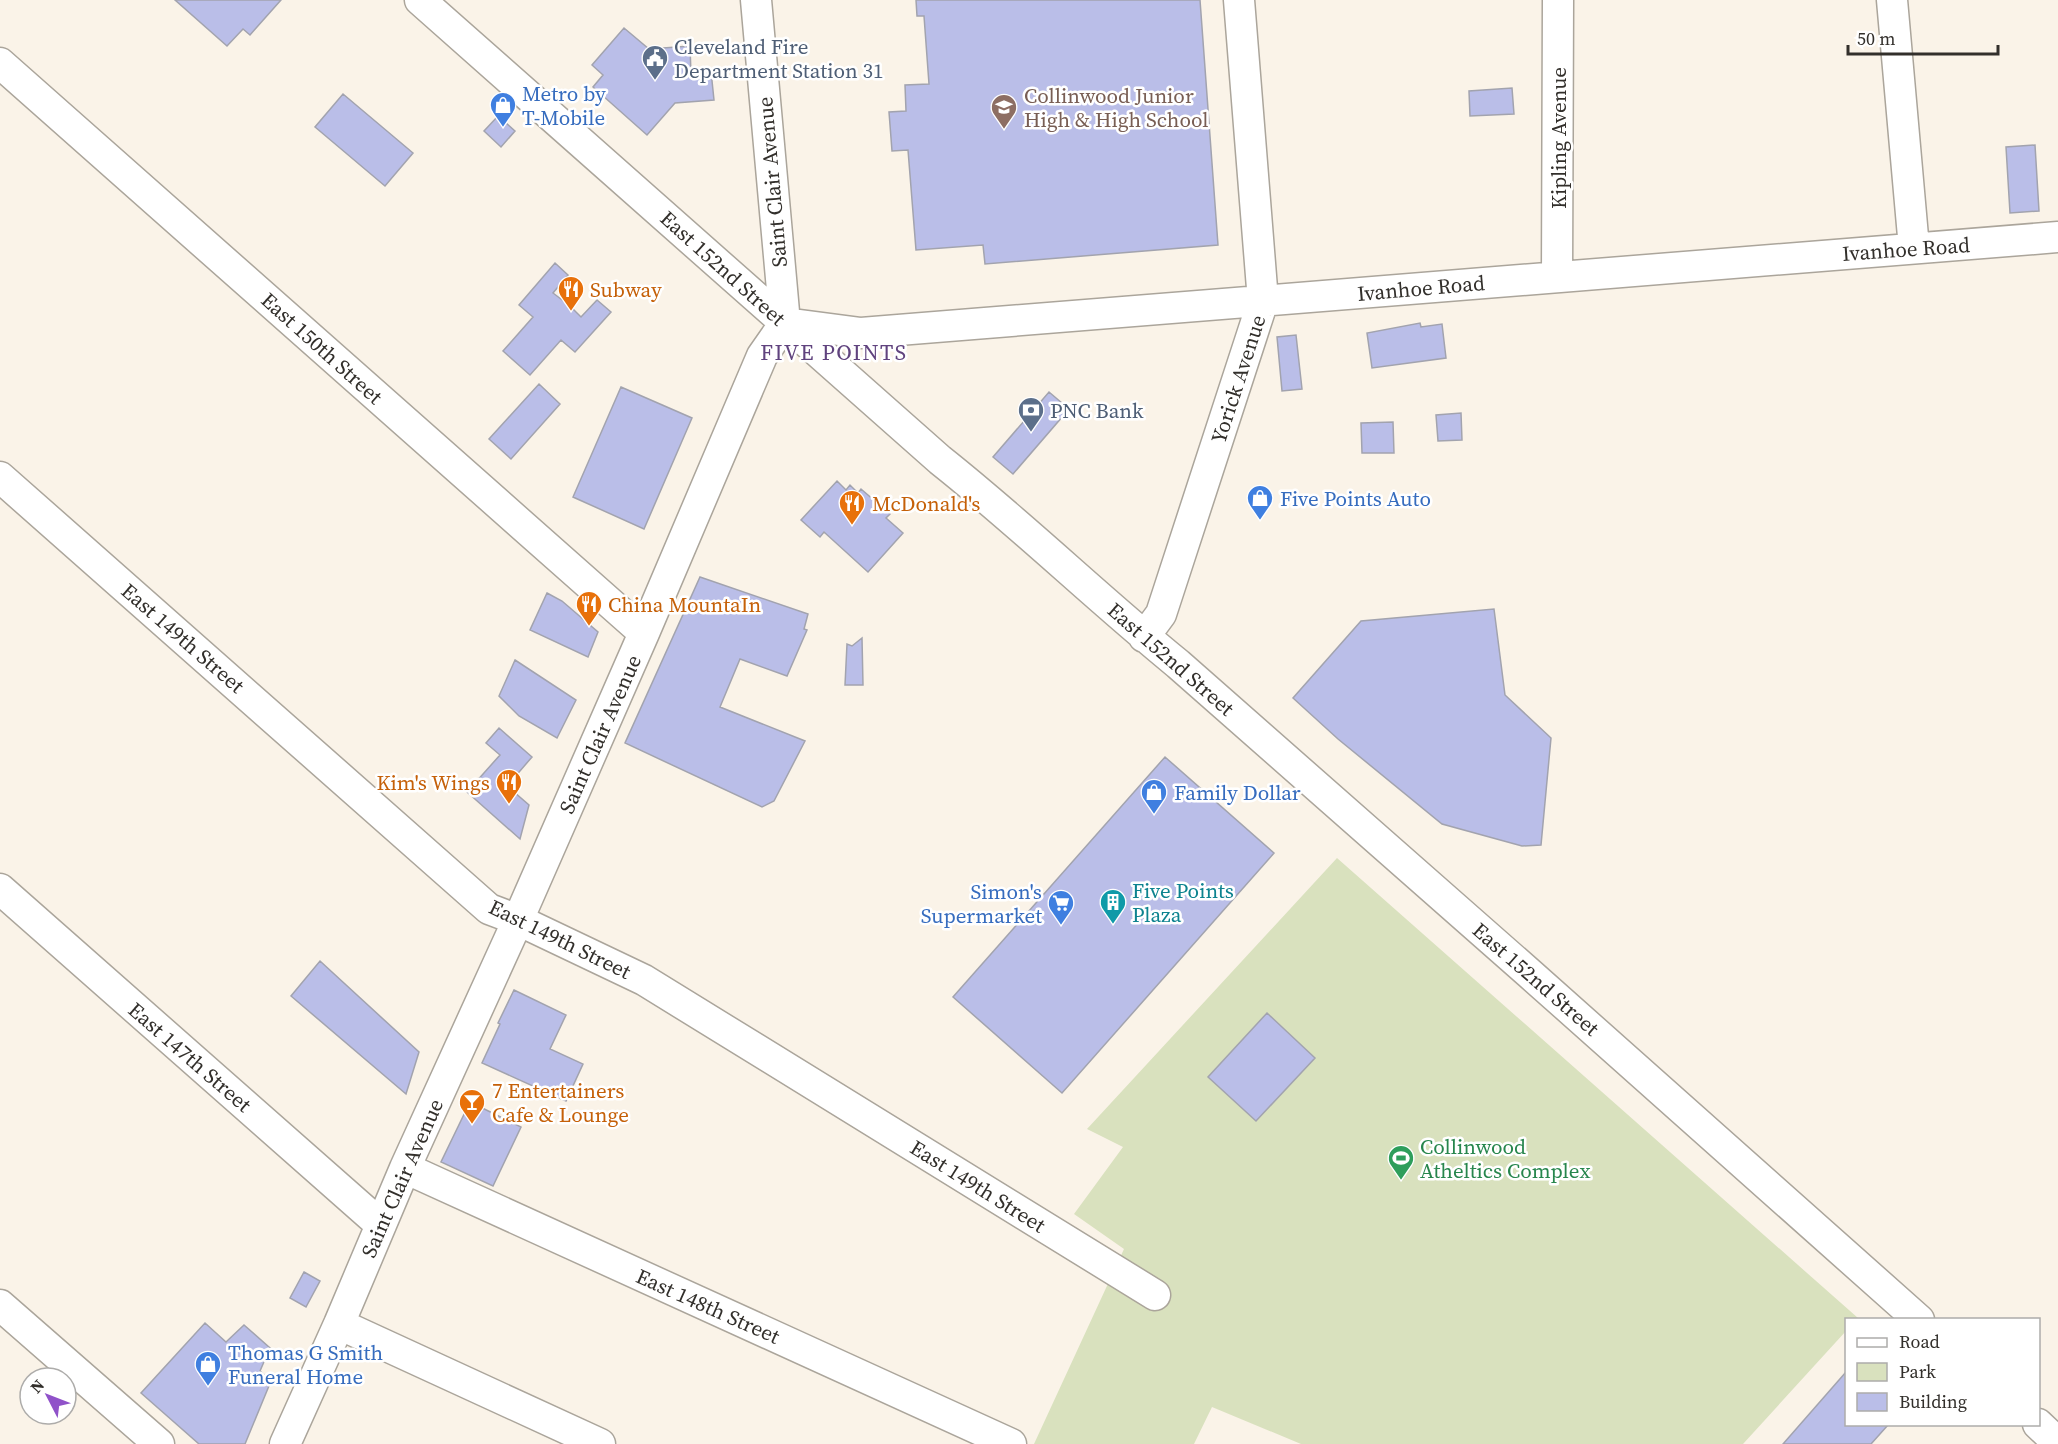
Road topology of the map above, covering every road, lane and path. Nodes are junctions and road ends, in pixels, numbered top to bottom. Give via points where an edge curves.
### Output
1 (420, 0) edge
2 (756, 0) edge
3 (1239, 0) edge
4 (1558, 0) edge
5 (1892, 0) edge
6 (0, 63) edge
7 (2058, 237) edge
8 (1914, 248) junction
9 (1557, 277) junction
10 (1263, 301) junction
11 (785, 323) junction
12 (0, 477) edge
13 (644, 633) junction
14 (1144, 637) junction
15 (0, 889) edge
16 (518, 920) junction
17 (405, 1168) junction
18 (381, 1225) junction
19 (1155, 1295) dead end
20 (0, 1305) edge
21 (1917, 1318) edge
22 (339, 1324) junction
23 (2039, 1426) edge
24 (2058, 1443) edge
25 (159, 1444) edge
26 (285, 1444) edge
27 (600, 1444) edge
28 (1011, 1444) edge

1 - 11 street, East 152nd Street
2 - 11 street, Saint Clair Avenue
3 - 10 street, Yorick Avenue
4 - 9 street, Kipling Avenue
5 - 8 street
6 - 13 street, East 150th Street
7 - 8 street, Ivanhoe Road
8 - 9 street, Ivanhoe Road
9 - 10 street, Ivanhoe Road
10 - 11 street, Ivanhoe Road via 861,333
10 - 14 street, Yorick Avenue via 1161,614
11 - 13 street, Saint Clair Avenue via 762,356
11 - 14 street, East 152nd Street
12 - 16 street, East 149th Street via 489,909
13 - 16 street, Saint Clair Avenue
14 - 21 street, East 152nd Street via 1513,958
15 - 18 street, East 147th Street
16 - 17 street, Saint Clair Avenue
16 - 19 street, East 149th Street via 644,980
17 - 18 street, Saint Clair Avenue
17 - 28 street, East 148th Street
18 - 22 street, Saint Clair Avenue
20 - 25 street
22 - 26 street, Saint Clair Avenue
22 - 27 street
23 - 24 street

